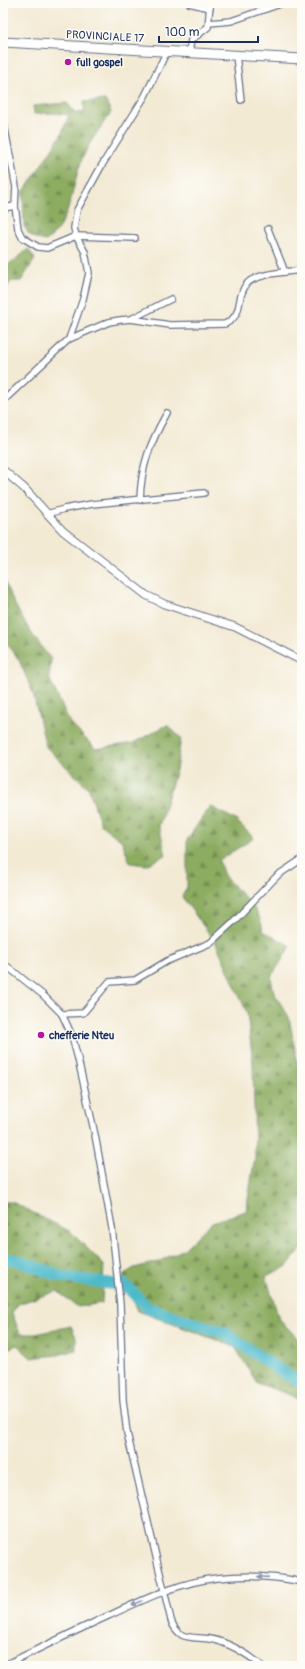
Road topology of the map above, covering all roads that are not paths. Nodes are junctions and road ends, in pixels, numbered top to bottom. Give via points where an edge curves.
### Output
1 (189, 3) edge
2 (261, 3) edge
3 (283, 3) edge
4 (210, 5) edge
5 (263, 10) junction
6 (208, 23) junction
7 (3, 42) edge
8 (168, 51) junction
9 (189, 52) junction
10 (236, 55) junction
11 (302, 59) edge
12 (241, 100) dead end
13 (3, 119) edge
14 (15, 206) junction
15 (3, 208) edge
16 (268, 229) dead end
17 (76, 236) junction
18 (135, 238) dead end
19 (302, 270) edge
20 (285, 272) junction
21 (171, 299) dead end
22 (131, 319) junction
23 (69, 339) junction
24 (3, 401) edge
25 (167, 413) dead end
26 (3, 470) edge
27 (204, 493) dead end
28 (140, 500) junction
29 (47, 514) junction
30 (302, 661) edge
31 (302, 859) edge
32 (3, 963) edge
33 (62, 1014) junction
34 (302, 1582) edge
35 (163, 1592) junction
36 (3, 1666) edge
37 (262, 1666) edge

1 - 4 street
2 - 5 street
3 - 5 street
4 - 6 street
5 - 6 street via 231,22
6 - 9 street via 204,32 191,40
7 - 8 main road, PROVINCIALE 17
8 - 9 main road, PROVINCIALE 17
8 - 17 street via 145,96 77,210 74,228
9 - 10 main road, PROVINCIALE 17
10 - 11 main road, PROVINCIALE 17
10 - 12 street
13 - 14 street via 16,187
14 - 15 street
14 - 17 street via 18,229 28,243 47,248
16 - 20 street
17 - 18 street
17 - 23 street via 85,252 88,273 83,299
19 - 20 street
20 - 22 street via 256,278 245,285 236,316 225,324 170,326
21 - 22 street
22 - 23 street via 109,322
23 - 24 street
25 - 28 street via 153,437 143,467
26 - 29 street via 25,489
27 - 28 street
28 - 29 street via 92,504
29 - 30 street via 75,541 146,595 164,604 235,627
31 - 33 street via 278,875 210,943 167,961 135,980 109,982 83,1013
32 - 33 street
33 - 35 street via 72,1036 78,1059 111,1222 120,1304 123,1400 127,1433
34 -> 35 street via 243,1576 216,1578
35 -> 36 street
35 - 37 street via 173,1625 182,1634 212,1639 250,1657

